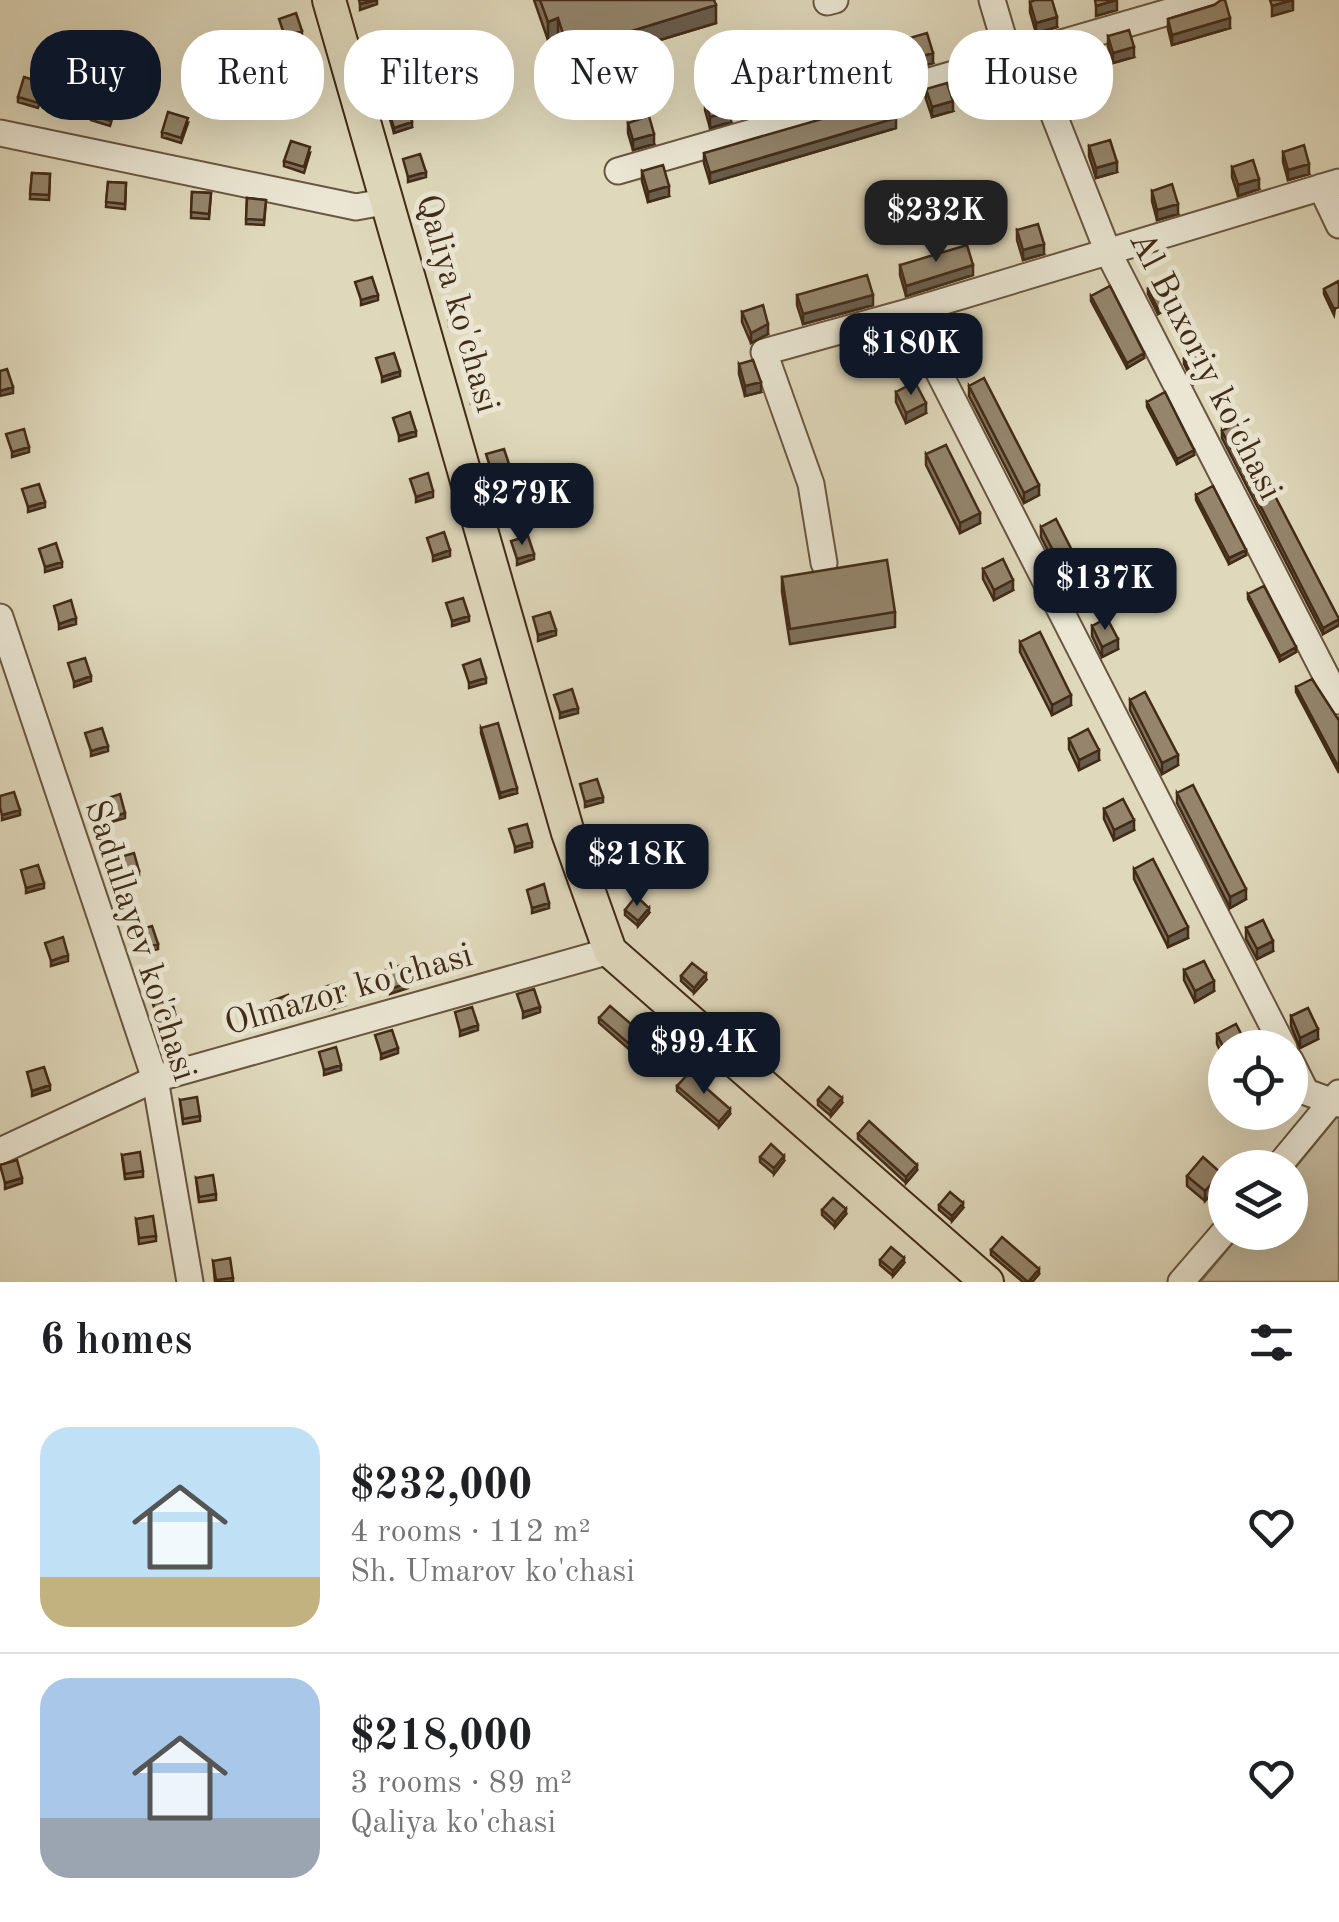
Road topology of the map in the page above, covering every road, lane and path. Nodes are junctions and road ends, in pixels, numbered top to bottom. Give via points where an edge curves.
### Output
1 (330, 0) edge
2 (992, 0) edge
3 (1210, 0) edge
4 (1007, 30) edge
5 (1106, 30) edge
6 (948, 76) edge
7 (1048, 120) edge
8 (0, 133) edge
9 (618, 171) dead end
10 (1330, 185) edge
11 (389, 201) junction
12 (1339, 225) edge
13 (1108, 252) junction
14 (908, 312) junction
15 (824, 563) dead end
16 (1, 623) edge
17 (1339, 701) edge
18 (610, 951) junction
19 (1275, 1030) edge
20 (154, 1080) junction
21 (1308, 1093) edge
22 (1337, 1100) edge
23 (1294, 1150) edge
24 (0, 1151) edge
25 (1208, 1250) edge
26 (190, 1282) edge
27 (987, 1282) edge
28 (1181, 1282) edge

1 - 11 main road, Qaliya ko'chasi
2 - 4 street, Al Buxoriy ko'chasi
3 - 5 street
6 - 9 street
7 - 13 street, Al Buxoriy ko'chasi
8 - 11 street via 356,207
10 - 12 street
10 - 13 street
11 - 18 main road, Qaliya ko'chasi via 568,833
13 - 14 street
13 - 17 street, Al Buxoriy ko'chasi
14 - 15 street via 764,352 811,484
14 - 19 street
16 - 20 street, Sadullayev ko'chasi
18 - 20 street, Olmazor ko'chasi
18 - 27 main road, Qaliya ko'chasi
20 - 24 street, Olmazor ko'chasi
20 - 26 street, Sadullayev ko'chasi
21 - 22 street
22 - 23 street
25 - 28 street

